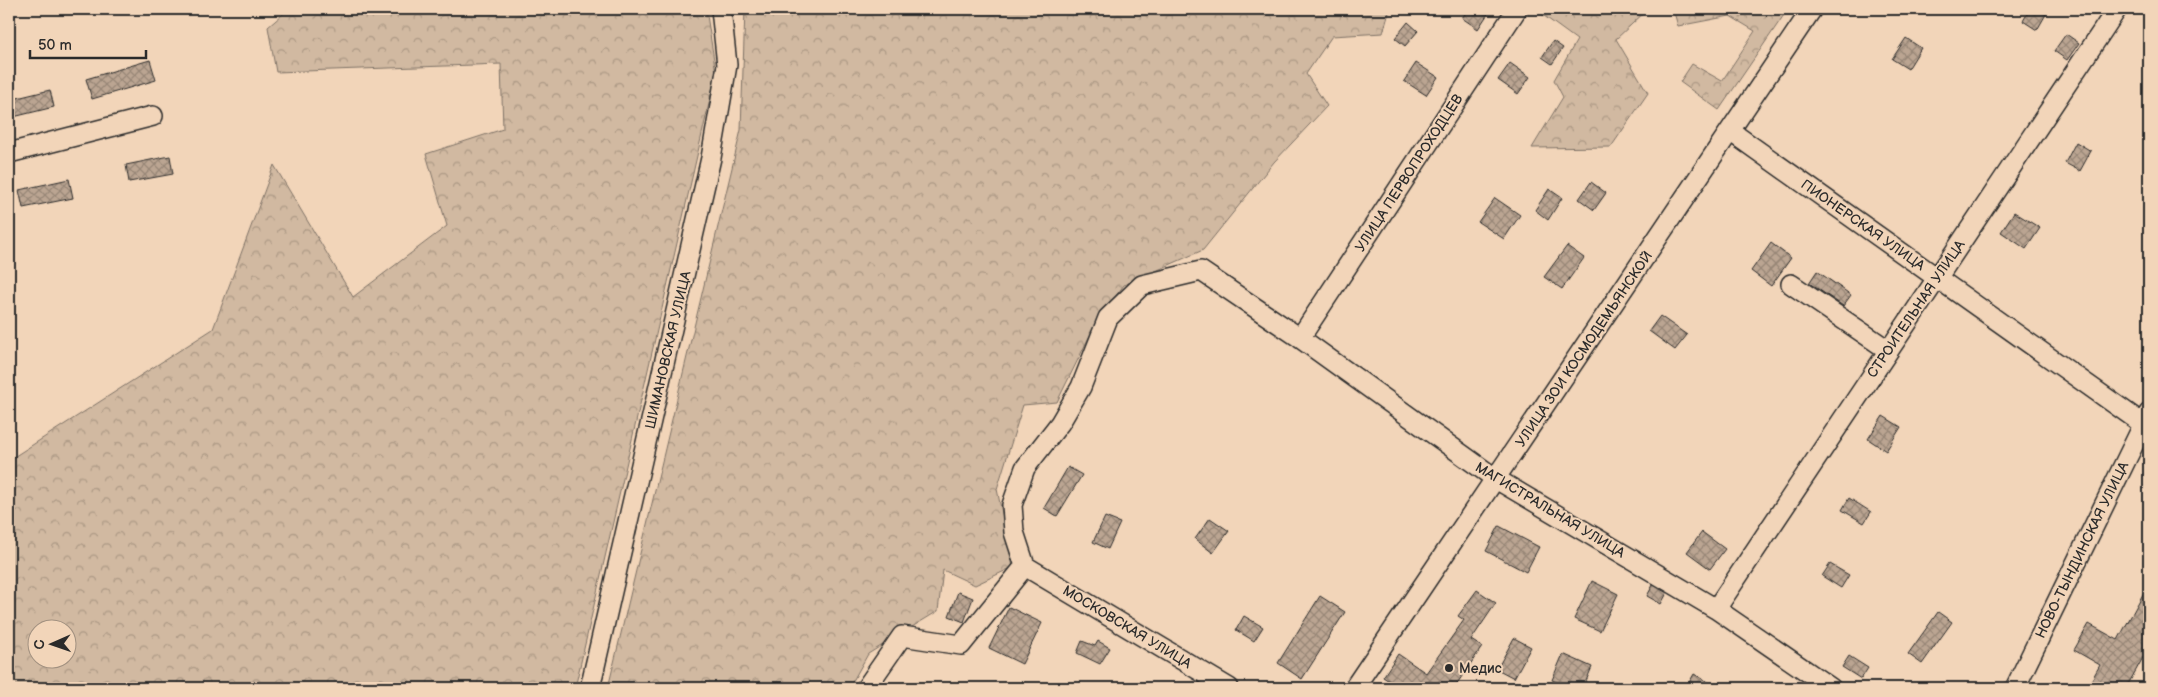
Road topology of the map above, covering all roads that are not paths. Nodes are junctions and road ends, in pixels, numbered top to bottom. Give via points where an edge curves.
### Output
1 (721, 9) edge
2 (1518, 9) edge
3 (1812, 9) edge
4 (2117, 9) edge
5 (153, 116) dead end
6 (1730, 131) junction
7 (9, 153) edge
8 (1937, 278) junction
9 (1791, 284) dead end
10 (1300, 338) junction
11 (1888, 350) junction
12 (2146, 418) edge
13 (1496, 479) junction
14 (1025, 566) junction
15 (1716, 609) junction
16 (590, 688) edge
17 (866, 688) edge
18 (1228, 688) edge
19 (1354, 688) edge
20 (1831, 688) edge
21 (2015, 688) edge

1 - 16 street, ШИМАНОВСКАЯ УЛИЦА via 727,65 711,158
2 - 10 street, УЛИЦА ПЕРВОПРОХОДЦЕВ
3 - 6 street, УЛИЦА ЗОИ КОСМОДЕМЬЯНСКОЙ
4 - 8 street, СТРОИТЕЛЬНАЯ УЛИЦА
5 - 7 street
6 - 8 street, ПИОНЕРСКАЯ УЛИЦА
6 - 13 street, УЛИЦА ЗОИ КОСМОДЕМЬЯНСКОЙ
8 - 11 street, СТРОИТЕЛЬНАЯ УЛИЦА
8 - 12 street, ПИОНЕРСКАЯ УЛИЦА
9 - 11 street
10 - 13 street, МАГИСТРАЛЬНАЯ УЛИЦА
10 - 14 street, МАГИСТРАЛЬНАЯ УЛИЦА via 1201,271 1142,285 1108,318 1081,387 1060,423 1025,468 1012,504 1014,532
11 - 15 street, СТРОИТЕЛЬНАЯ УЛИЦА
12 - 21 street, НОВО-ТЫНДИНСКАЯ УЛИЦА
13 - 15 street, МАГИСТРАЛЬНАЯ УЛИЦА
13 - 19 street, УЛИЦА ЗОИ КОСМОДЕМЬЯНСКОЙ
14 - 17 street via 961,645 902,636
14 - 18 street, МОСКОВСКАЯ УЛИЦА
15 - 20 street, МАГИСТРАЛЬНАЯ УЛИЦА

